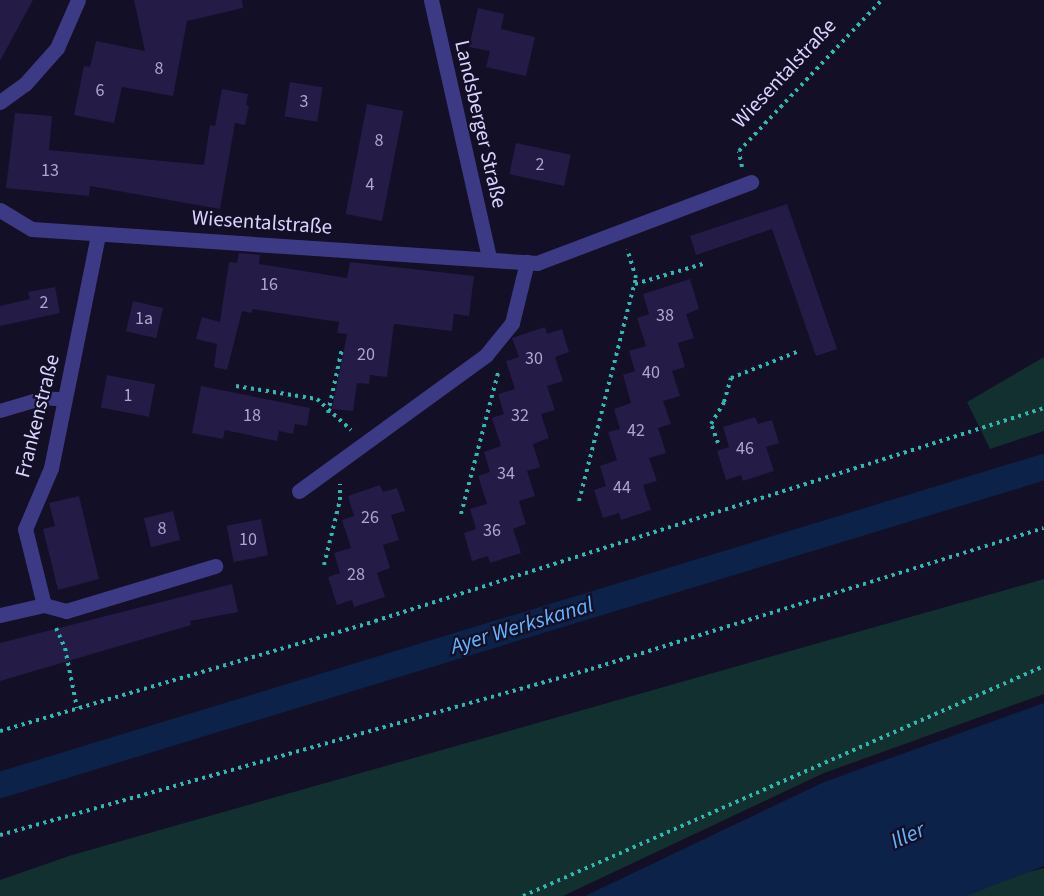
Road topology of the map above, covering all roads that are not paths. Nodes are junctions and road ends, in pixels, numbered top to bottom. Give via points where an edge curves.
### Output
1 (78, 0) edge
2 (431, 0) edge
3 (0, 102) edge
4 (748, 183) road end
5 (0, 210) edge
6 (98, 234) junction
7 (489, 257) junction
8 (527, 262) junction
9 (65, 400) junction
10 (0, 411) edge
11 (299, 491) dead end
12 (215, 566) dead end
13 (44, 604) junction
14 (0, 615) edge

1 - 3 street via 57,48 26,84
2 - 7 street, Landsberger Straße
4 - 8 street, Wiesentalstraße via 623,233 537,263
5 - 6 street, Wiesentalstraße via 32,229
6 - 7 street, Wiesentalstraße
6 - 9 street, Frankenstraße
7 - 8 street, Wiesentalstraße
8 - 11 street via 512,323 486,355
9 - 10 lane via 45,398
9 - 13 street, Frankenstraße via 51,468 25,529
12 - 13 street via 66,610
13 - 14 street

